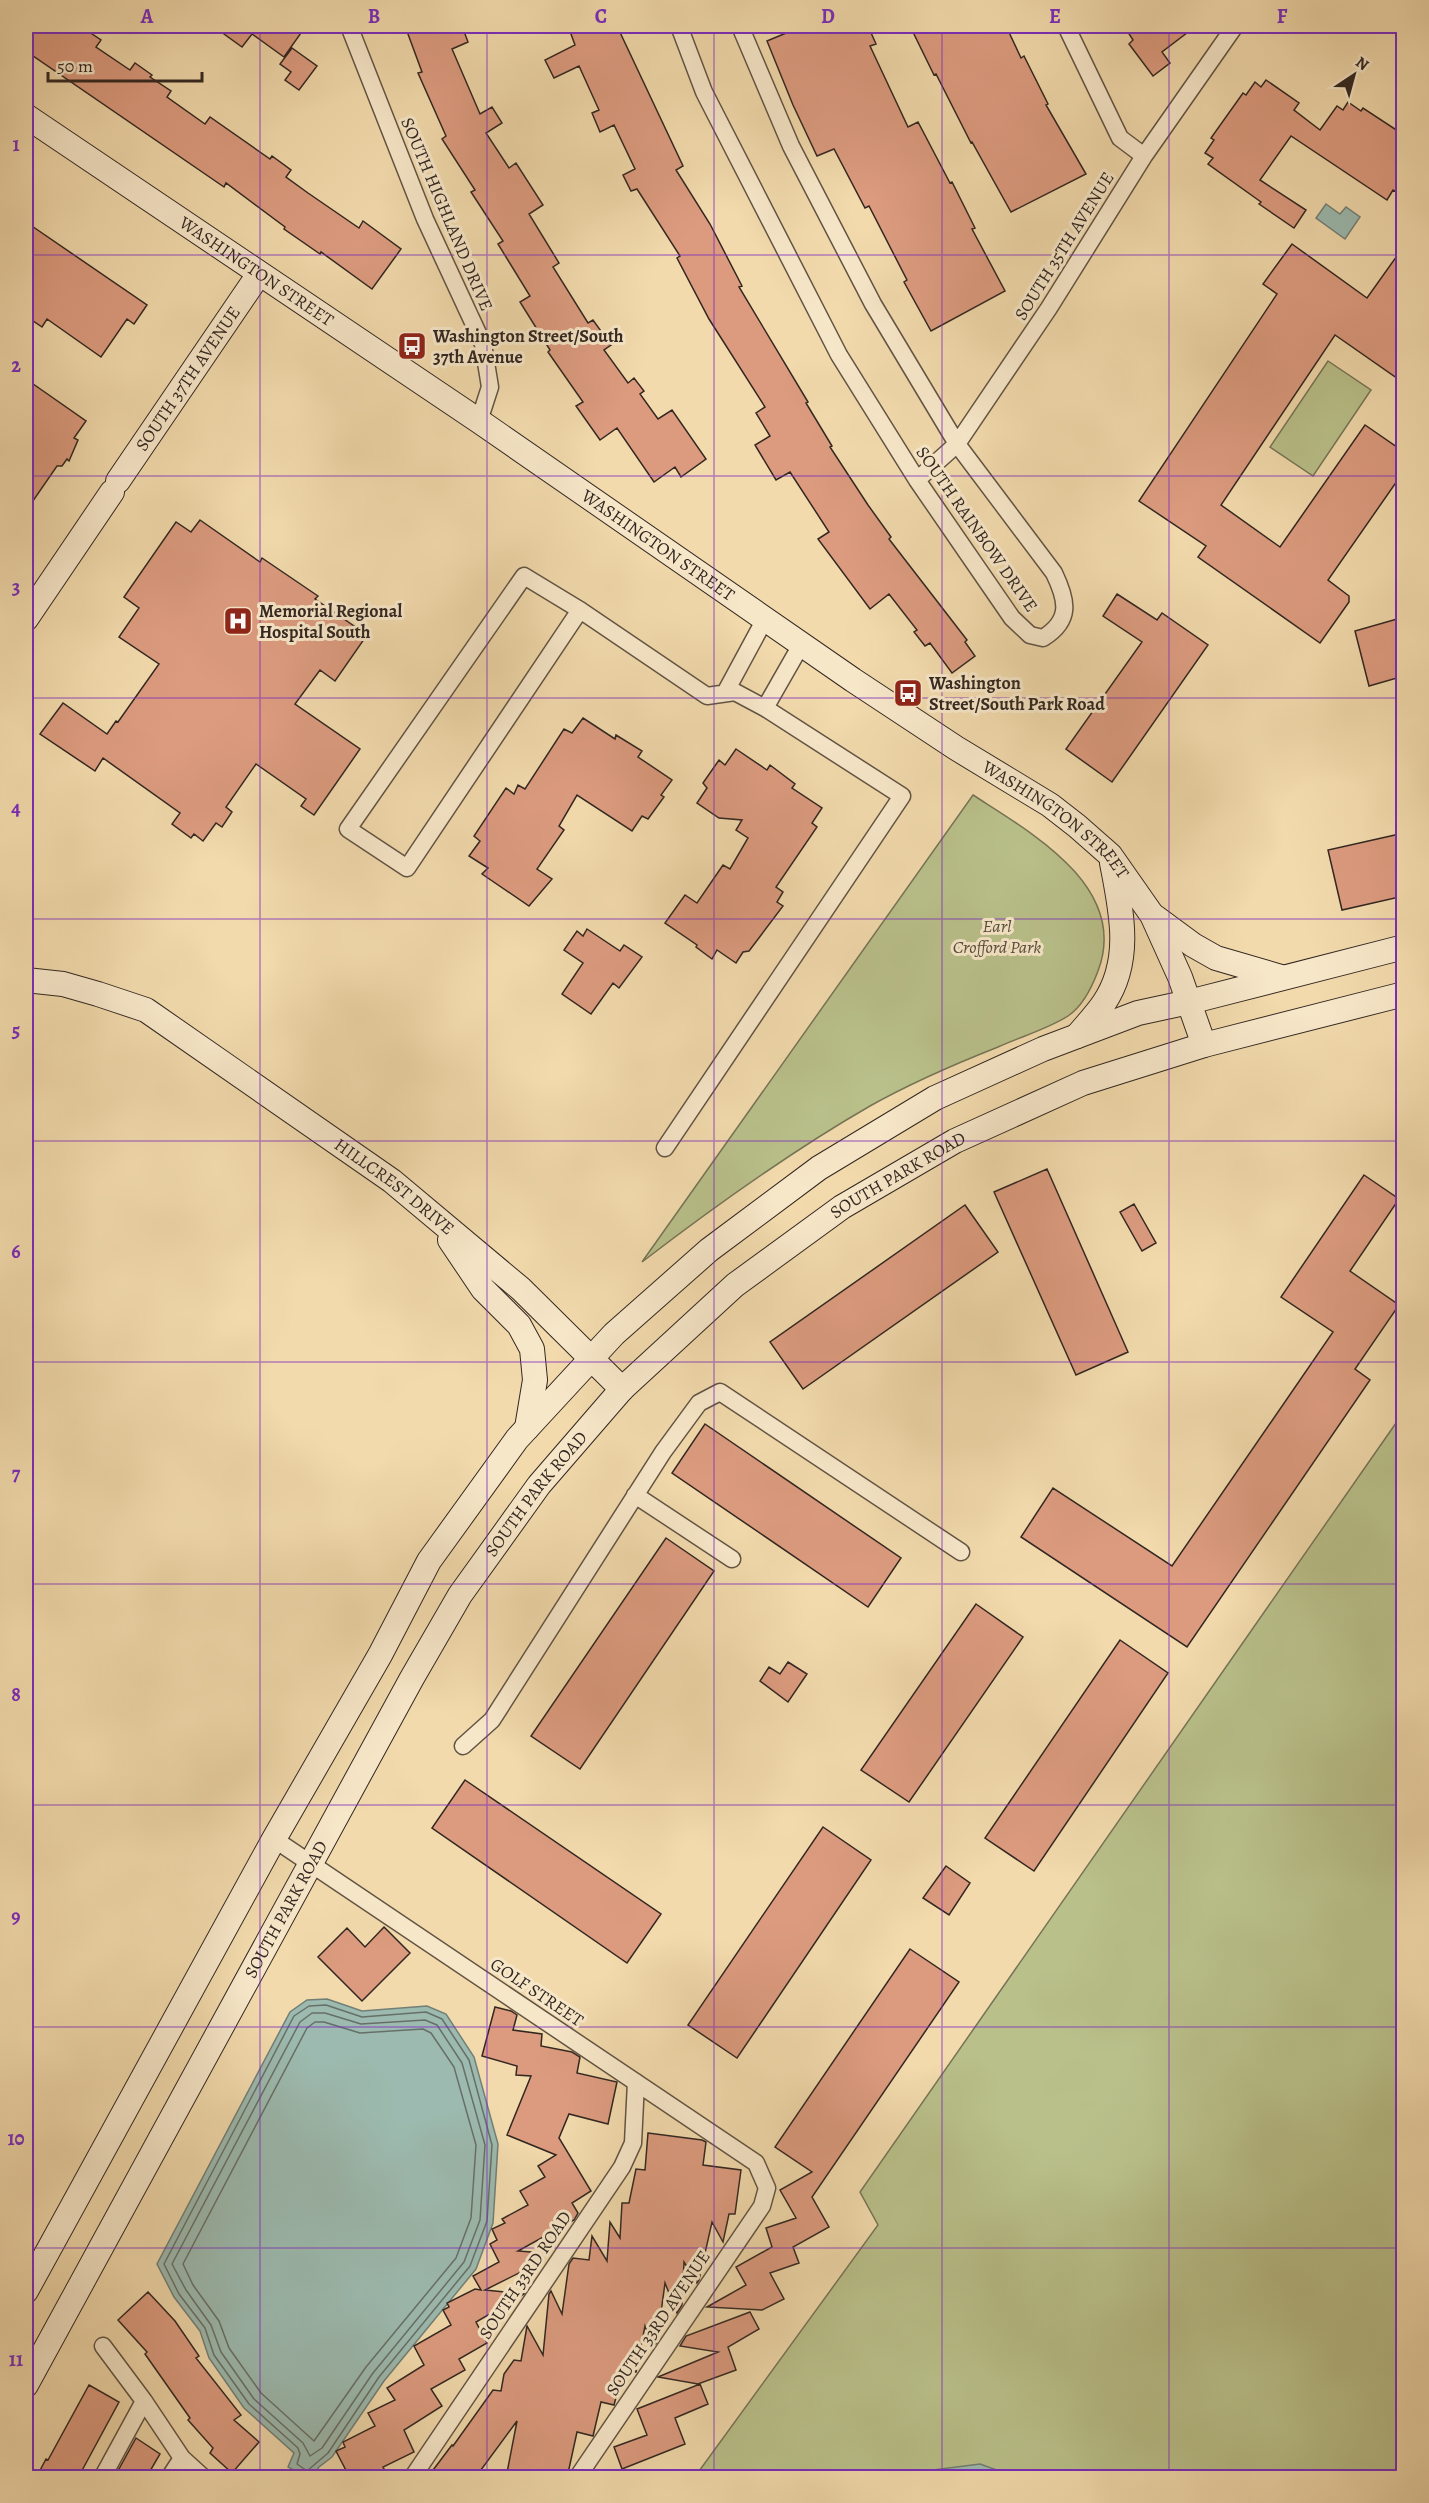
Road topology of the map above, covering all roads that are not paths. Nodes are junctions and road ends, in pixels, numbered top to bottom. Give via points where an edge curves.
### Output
1 (348, 26) edge
2 (679, 26) edge
3 (740, 26) edge
4 (1066, 26) edge
5 (1234, 26) edge
6 (26, 116) edge
7 (1144, 156) junction
8 (259, 274) junction
9 (479, 421) junction
10 (957, 444) junction
11 (917, 480) junction
12 (580, 610) junction
13 (26, 618) edge
14 (765, 619) junction
15 (801, 645) junction
16 (725, 693) junction
17 (765, 708) junction
18 (1110, 855) junction
19 (1152, 915) junction
20 (1404, 947) edge
21 (1284, 978) junction
22 (26, 980) edge
23 (1404, 994) edge
24 (1189, 1002) junction
25 (1077, 1037) junction
26 (1204, 1045) junction
27 (664, 1148) dead end
28 (431, 1214) junction
29 (592, 1358) junction
30 (622, 1389) junction
31 (526, 1428) junction
32 (636, 1495) junction
33 (960, 1552) dead end
34 (732, 1559) dead end
35 (463, 1746) dead end
36 (274, 1839) junction
37 (312, 1863) junction
38 (636, 2082) junction
39 (767, 2188) joint
40 (26, 2291) edge
41 (103, 2346) dead end
42 (26, 2385) edge
43 (144, 2401) junction
44 (182, 2458) junction
45 (102, 2478) edge
46 (169, 2478) edge
47 (204, 2478) edge
48 (412, 2478) edge
49 (577, 2478) edge

1 - 9 street, SOUTH HIGHLAND DRIVE via 424,219 483,344 490,387
2 - 11 street, SOUTH RAINBOW DRIVE via 704,92 839,355
3 - 10 street, SOUTH RAINBOW DRIVE via 791,146 873,304
4 - 7 street via 1120,138
5 - 7 street, SOUTH 35TH AVENUE
6 - 8 street, WASHINGTON STREET
7 - 10 street, SOUTH 35TH AVENUE via 1049,308
8 - 9 street, WASHINGTON STREET
8 - 13 street, SOUTH 37TH AVENUE
9 - 14 street, WASHINGTON STREET
10 - 11 street, SOUTH 35TH AVENUE
10 - 11 street, SOUTH RAINBOW DRIVE via 1054,573 1065,612 1057,629 1043,638 1030,635 1012,618
12 - 12 street via 407,868 348,829 524,576
12 - 16 street via 707,696
14 - 15 street, WASHINGTON STREET
14 - 16 street
15 - 17 street
15 - 18 street, WASHINGTON STREET via 1050,805
16 - 17 street via 735,692
17 - 27 street via 902,796
18 - 19 street, WASHINGTON STREET
18 - 25 street via 1124,941 1115,982 1104,1004
19 - 21 street via 1216,958
19 - 24 street, WASHINGTON STREET
20 - 21 street
21 - 24 street
22 - 28 street, HILLCREST DRIVE via 63,984 146,1010 392,1181
23 - 26 street, SOUTH PARK ROAD
24 - 25 street via 1138,1013
24 - 26 street, WASHINGTON STREET
25 - 29 street via 935,1098 819,1168 709,1250
26 - 30 street, SOUTH PARK ROAD via 1083,1083 955,1142 842,1207 735,1285
28 - 29 street, HILLCREST DRIVE via 521,1289
28 - 31 street via 483,1289 519,1324 532,1348 535,1380
29 - 30 street, HILLCREST DRIVE
29 - 31 street
30 - 37 street, SOUTH PARK ROAD via 539,1485 460,1595
31 - 36 street via 429,1561
32 - 33 street via 699,1402 720,1392
32 - 34 street
32 - 35 street via 492,1720
36 - 37 street, GOLF STREET
36 - 40 street
37 - 38 street, GOLF STREET
37 - 42 street, SOUTH PARK ROAD
38 - 39 street, GOLF STREET via 756,2163
38 - 48 street, SOUTH 33RD ROAD via 633,2143 622,2167
39 - 49 street, SOUTH 33RD AVENUE via 762,2206
41 - 43 street
43 - 44 street
43 - 45 street
44 - 46 street
44 - 47 street

